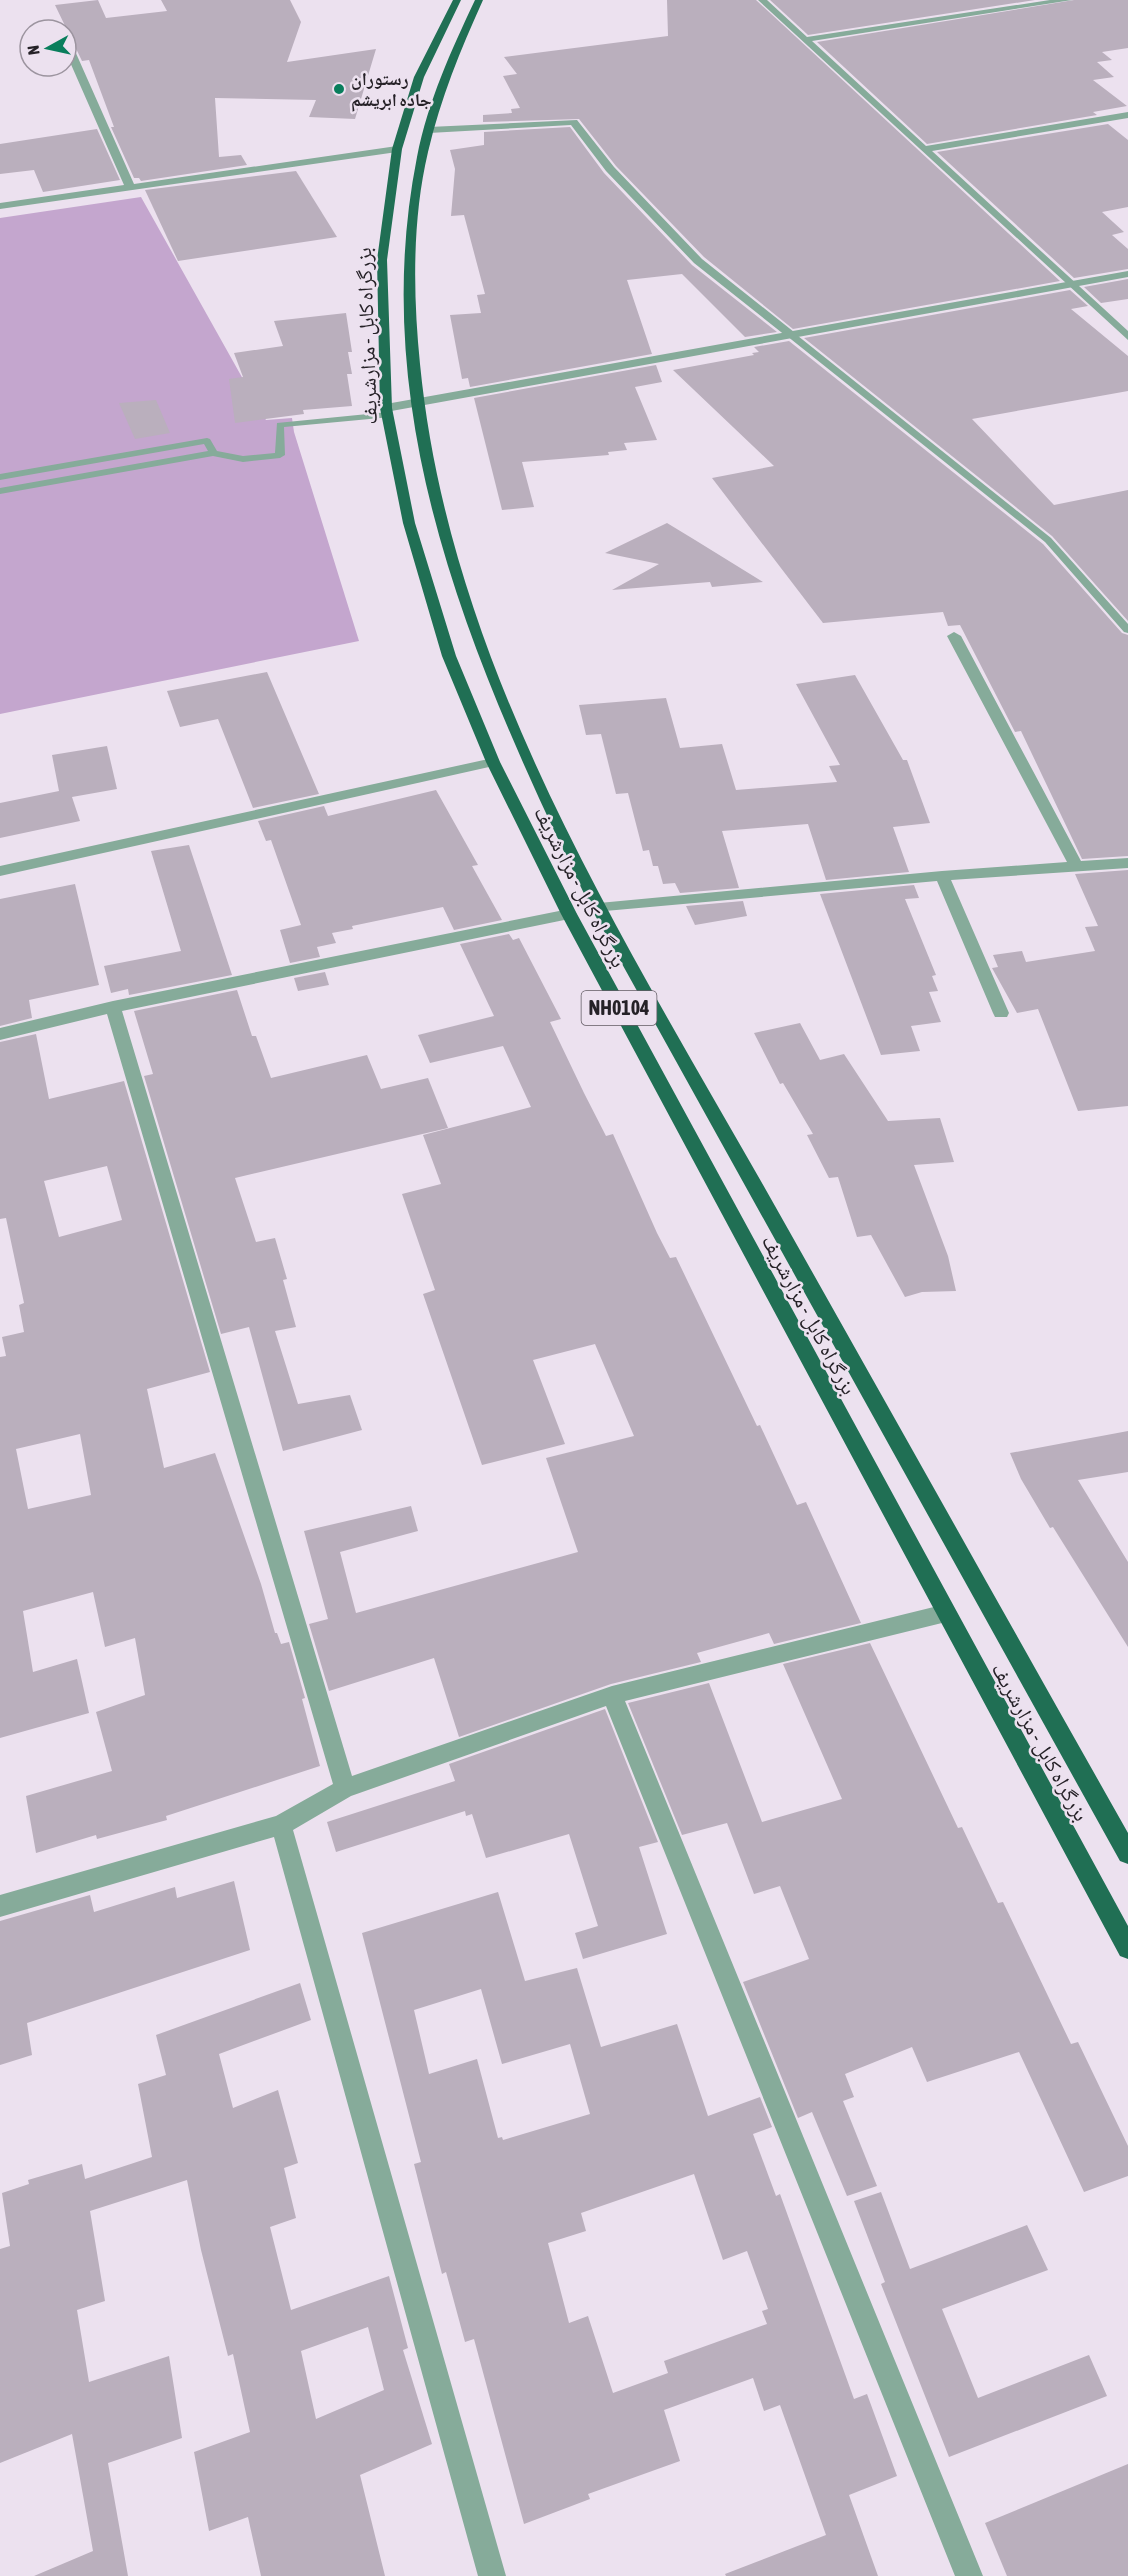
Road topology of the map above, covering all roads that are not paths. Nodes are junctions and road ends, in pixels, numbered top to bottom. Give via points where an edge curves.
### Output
1 (457, 0) edge
2 (479, 0) edge
3 (762, 0) edge
4 (1068, 0) edge
5 (804, 40) junction
6 (78, 69) edge
7 (1128, 116) edge
8 (429, 130) junction
9 (397, 149) junction
10 (924, 150) junction
11 (130, 187) junction
12 (0, 206) edge
13 (1128, 274) edge
14 (1071, 284) junction
15 (790, 334) junction
16 (1128, 337) edge
17 (416, 403) junction
18 (387, 411) junction
19 (213, 453) junction
20 (0, 477) edge
21 (0, 491) edge
22 (1128, 630) edge
23 (954, 636) dead end
24 (493, 762) junction
25 (1128, 863) edge
26 (1077, 868) junction
27 (0, 871) edge
28 (942, 876) junction
29 (599, 908) junction
30 (568, 914) junction
31 (113, 1007) junction
32 (1001, 1014) dead end
33 (0, 1034) edge
34 (946, 1613) junction
35 (612, 1695) junction
36 (345, 1788) junction
37 (281, 1825) junction
38 (1128, 1854) edge
39 (0, 1906) edge
40 (1128, 1948) edge
41 (492, 2576) edge
42 (969, 2576) edge

1 - 9 highway, بزرگراه کابل - مزارشریف / NH0104 via 419,77
2 - 8 highway, بزرگراه کابل - مزارشریف / NH0104 via 444,78
3 - 5 street
4 - 5 street
5 - 10 street
6 - 11 street
7 - 10 street
8 - 15 street via 574,122 610,170 698,261
8 - 17 highway, بزرگراه کابل - مزارشریف / NH0104 via 415,197 408,267
9 - 11 street
9 - 18 highway, بزرگراه کابل - مزارشریف / NH0104 via 382,260
10 - 14 street
11 - 12 street
13 - 14 street
14 - 15 street
14 - 16 street
15 - 17 street
15 - 22 lane via 1048,540
17 - 18 street
17 - 29 highway, بزرگراه کابل - مزارشریف / NH0104 via 440,517 481,650 525,755
18 - 19 lane via 280,425 280,455 243,459
18 - 24 highway, بزرگراه کابل - مزارشریف / NH0104 via 412,534 449,656
19 - 20 lane via 207,441
19 - 21 lane
23 - 26 street
24 - 27 street
24 - 30 highway, بزرگراه کابل - مزارشریف / NH0104
25 - 26 street
26 - 28 street
28 - 29 street
28 - 32 street
29 - 38 highway, بزرگراه کابل - مزارشریف / NH0104
30 - 31 street
30 - 34 highway, بزرگراه کابل - مزارشریف / NH0104
31 - 33 street
31 - 36 street
34 - 35 street
34 - 40 highway, بزرگراه کابل - مزارشریف / NH0104
35 - 36 street
35 - 42 street
36 - 37 street
37 - 39 street
37 - 41 street

